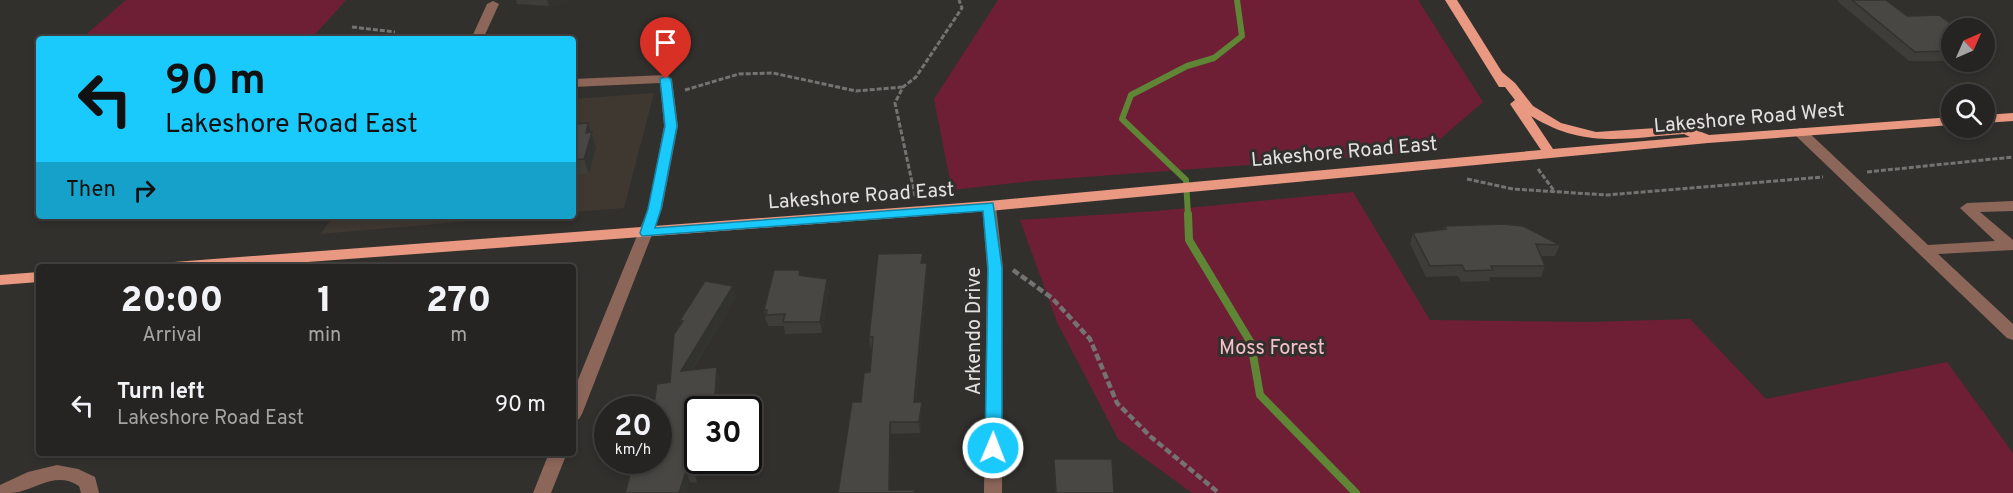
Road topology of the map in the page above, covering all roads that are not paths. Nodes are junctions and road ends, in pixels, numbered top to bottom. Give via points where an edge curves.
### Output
1 (1451, 0) edge
2 (493, 4) dead end
3 (478, 36) edge
4 (1498, 75) junction
5 (576, 83) edge
6 (2013, 117) edge
7 (1995, 118) edge
8 (1941, 122) edge
9 (1800, 132) junction
10 (1708, 139) junction
11 (1549, 153) junction
12 (989, 206) junction
13 (2013, 206) edge
14 (647, 233) junction
15 (2010, 245) edge
16 (1923, 250) junction
17 (216, 264) edge
18 (36, 277) edge
19 (0, 280) edge
20 (2013, 334) edge
21 (576, 406) edge
22 (557, 456) edge
23 (3, 493) edge
24 (90, 493) edge
25 (542, 493) edge
26 (993, 493) edge

1 - 4 main road
2 - 3 street
4 - 10 main road via 1528,109 1574,132 1605,136 1686,130
4 - 11 main road
5 - 14 street via 666,79 671,126
6 - 7 main road
8 - 9 main road, Lakeshore Road West
9 - 10 main road, Lakeshore Road West
9 - 16 street
10 - 11 main road, Lakeshore Road West
11 - 12 main road, Lakeshore Road East
12 - 14 main road, Lakeshore Road East
12 - 26 street, Arkendo Drive via 995,268
13 - 15 street via 1967,208
14 - 17 main road, Lakeshore Road East
14 - 21 street
15 - 16 street
16 - 20 street
18 - 19 main road
22 - 25 street
23 - 24 street via 30,478 66,472 80,475 88,482

